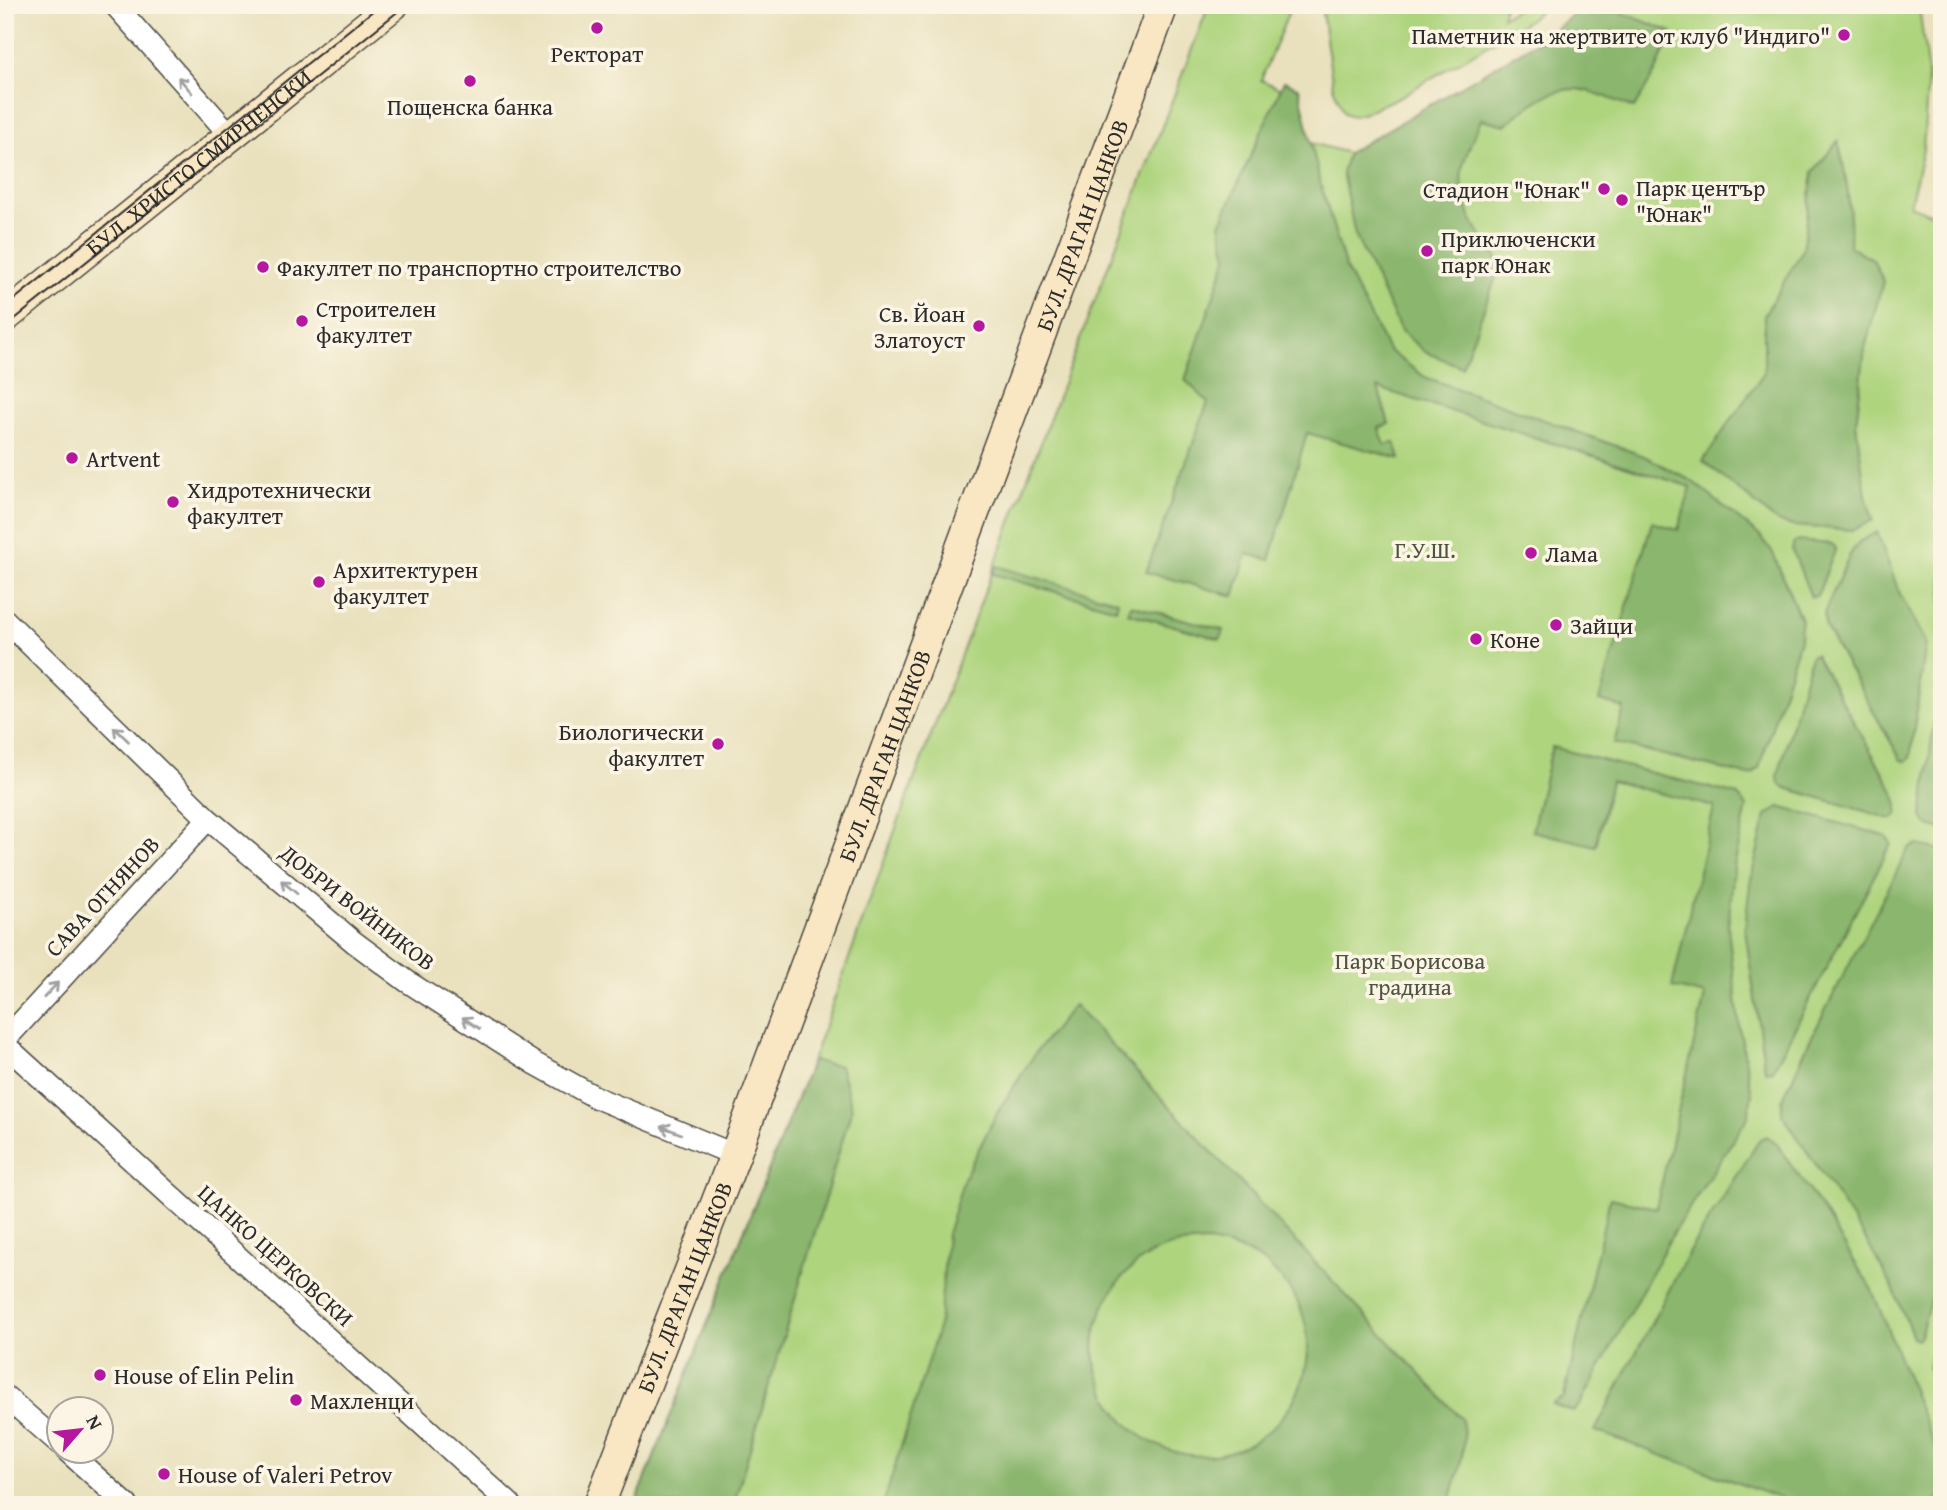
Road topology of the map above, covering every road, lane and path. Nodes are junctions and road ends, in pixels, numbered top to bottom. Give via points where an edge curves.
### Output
1 (115, 5) edge
2 (393, 5) edge
3 (1163, 5) edge
4 (231, 136) junction
5 (5, 317) edge
6 (5, 620) edge
7 (208, 819) junction
8 (5, 1042) edge
9 (734, 1155) junction
10 (5, 1396) edge
11 (46, 1432) edge
12 (81, 1464) edge
13 (127, 1505) edge
14 (511, 1505) edge
15 (598, 1505) edge

4 -> 1 street
2 - 4 street, БУЛ. ХРИСТО СМИРНЕНСКИ
3 - 9 street, БУЛ. ДРАГАН ЦАНКОВ
4 - 5 street, БУЛ. ХРИСТО СМИРНЕНСКИ
7 -> 6 street, ДОБРИ ВОЙНИКОВ
8 -> 7 street, САВА ОГНЯНОВ
9 -> 7 street, ДОБРИ ВОЙНИКОВ via 597,1098 467,1021 354,942
8 - 14 street, ЦАНКО ЦЕРКОВСКИ
9 - 15 street, БУЛ. ДРАГАН ЦАНКОВ
10 - 11 street
12 - 13 street

